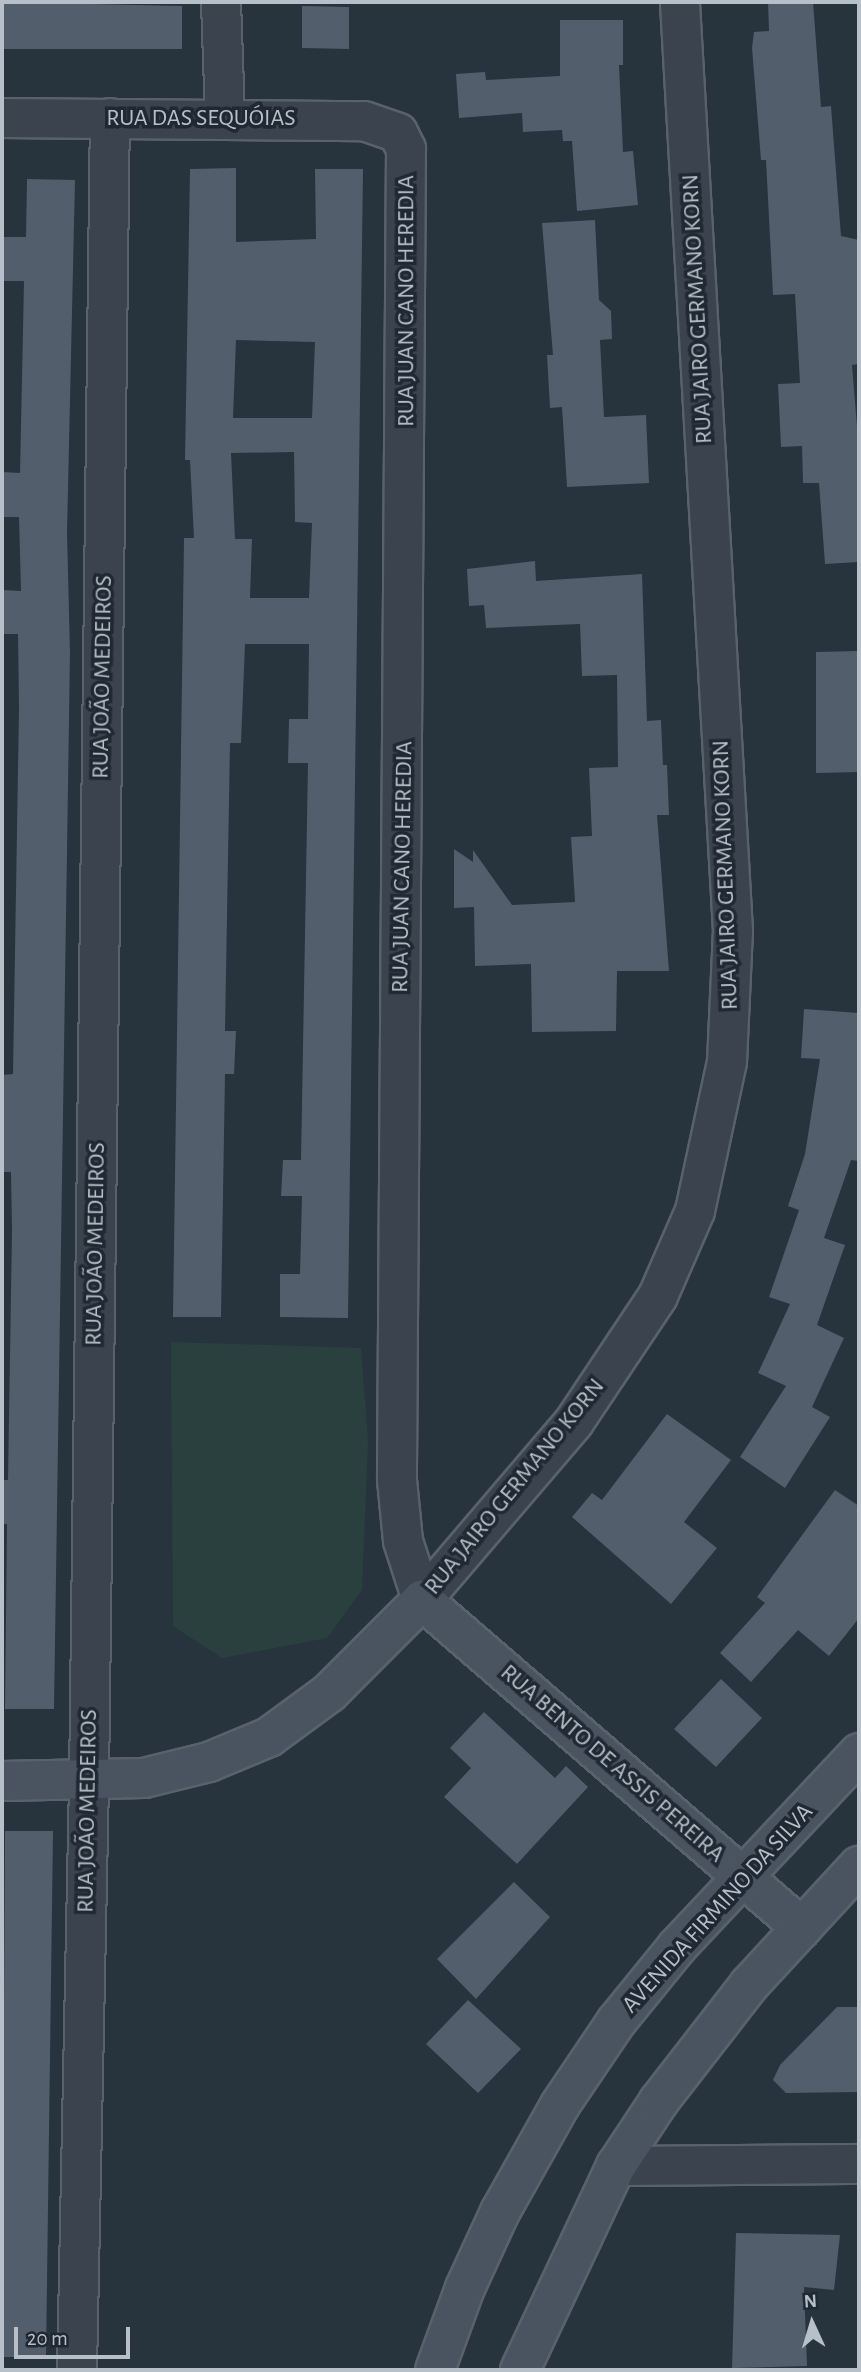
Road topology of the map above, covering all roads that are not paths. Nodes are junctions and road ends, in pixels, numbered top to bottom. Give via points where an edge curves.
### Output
1 (221, 2) edge
2 (680, 2) edge
3 (2, 118) edge
4 (110, 118) junction
5 (225, 119) junction
6 (398, 134) joint
7 (422, 1600) junction
8 (859, 1753) edge
9 (2, 1781) edge
10 (89, 1782) junction
11 (859, 1866) edge
12 (743, 1876) junction
13 (802, 1928) junction
14 (859, 2164) edge
15 (616, 2166) junction
16 (77, 2370) edge
17 (435, 2370) edge
18 (520, 2370) edge

1 - 5 street
2 - 7 street, RUA JAIRO GERMANO KORN via 733,931 727,1062 695,1211 658,1296 574,1422
3 - 4 street, RUA DAS SEQUÓIAS
4 - 5 street, RUA DAS SEQUÓIAS
4 - 10 street, RUA JOÃO MEDEIROS
5 - 6 street, RUA DAS SEQUÓIAS via 364,121
6 - 7 street, RUA JUAN CANO HEREDIA via 409,170 397,1480 403,1541
7 - 10 street, RUA JAIRO GERMANO KORN via 328,1693 269,1737 209,1762 144,1778
7 - 12 street, RUA BENTO DE ASSIS PEREIRA
8 - 12 street, AVENIDA FIRMINO DA SILVA
9 - 10 street, RUA JAIRO GERMANO KORN
10 - 16 street, RUA JOÃO MEDEIROS
11 - 13 street
12 - 13 street, RUA BENTO DE ASSIS PEREIRA
12 - 17 street, AVENIDA FIRMINO DA SILVA via 616,2022 560,2105 500,2212
13 - 15 street via 707,2034
14 - 15 street
15 - 18 street

